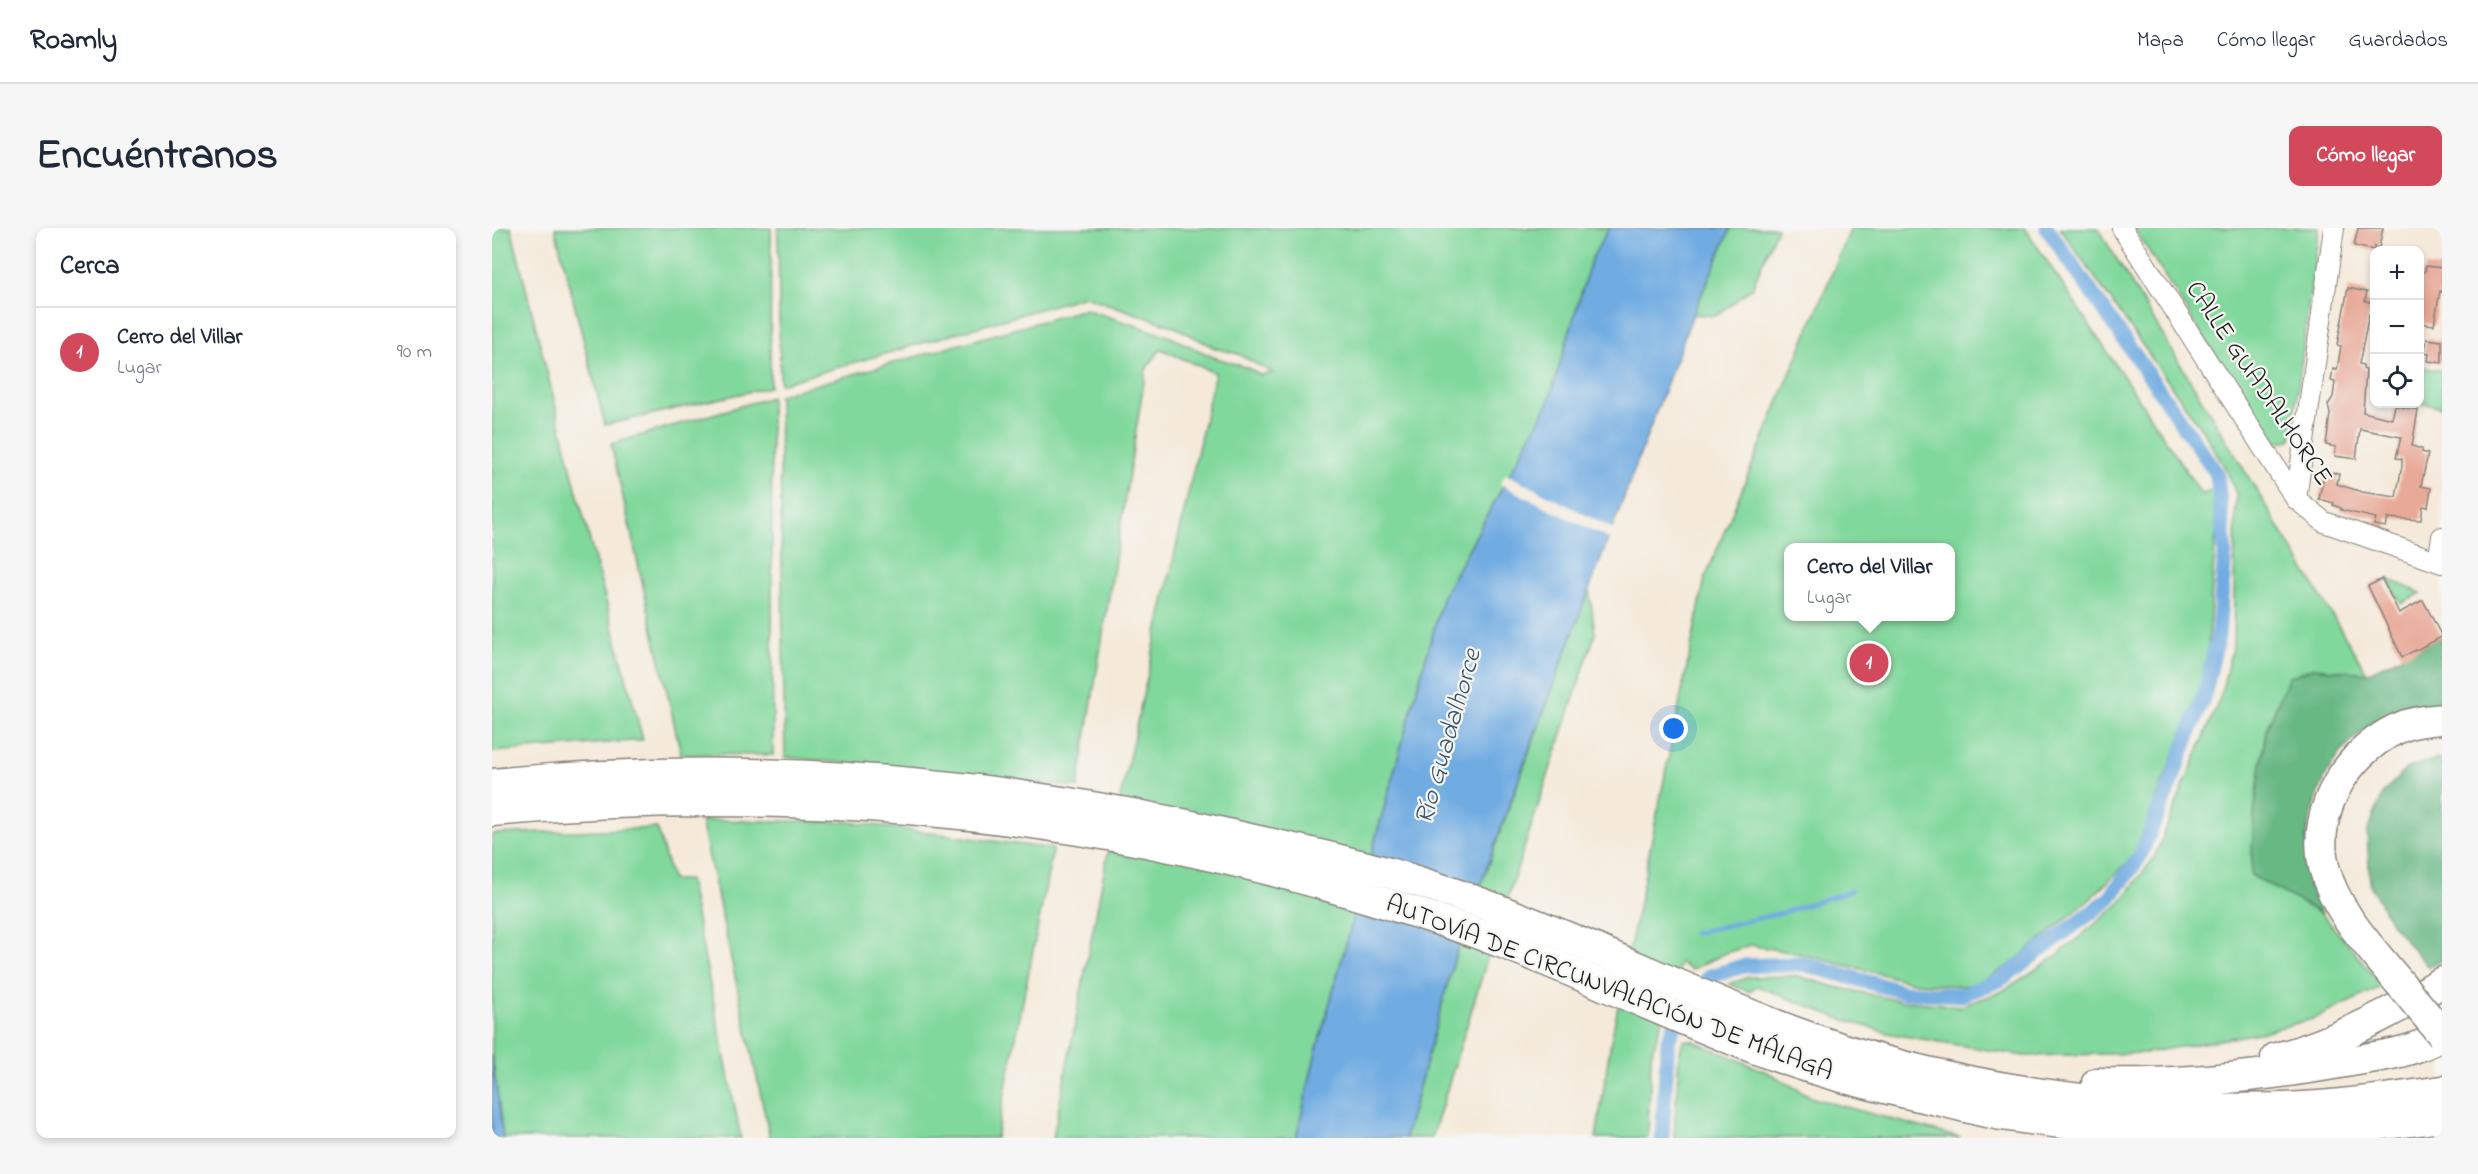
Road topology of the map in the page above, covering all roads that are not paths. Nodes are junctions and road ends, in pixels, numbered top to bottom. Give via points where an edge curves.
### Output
1 (2122, 228) edge
2 (2334, 228) edge
3 (2296, 499) junction
4 (2442, 537) edge
5 (2440, 562) edge
6 (2442, 719) edge
7 (2442, 736) edge
8 (492, 784) edge
9 (492, 811) edge
10 (2442, 982) edge
11 (2442, 1008) edge
12 (2442, 1034) edge
13 (1782, 1044) junction
14 (2185, 1080) junction
15 (2442, 1091) edge
16 (1963, 1092) junction
17 (2393, 1112) junction
18 (2442, 1117) edge
19 (2038, 1138) edge

1 - 3 street, CALLE GUADALHORCE
2 - 3 street
3 - 5 street, CALLE GUADALHORCE via 2324,522
4 - 5 street
6 - 12 highway, bridge via 2408,724 2388,733 2353,760 2331,798 2322,845 2324,867 2345,913
7 - 11 highway via 2398,748 2363,776 2343,814 2339,841 2341,865 2350,888 2387,943
8 - 13 highway, AUTOVÍA DE CIRCUNVALACIÓN DE MÁLAGA via 597,776 859,778 965,787 1116,809 1325,855 1508,912
9 - 13 highway, AUTOVÍA DE CIRCUNVALACIÓN DE MÁLAGA via 654,801 845,804 963,814 1123,838 1257,867 1430,918
10 - 14 highway via 2322,1043
12 - 14 highway via 2396,1053 2284,1071
13 - 16 highway, AUTOVÍA DE CIRCUNVALACIÓN DE MÁLAGA via 1890,1062
14 - 16 highway via 2106,1083 2021,1077
15 - 17 highway, AUTOVÍA DE CIRCUNVALACIÓN DE MÁLAGA
16 - 17 highway, AUTOVÍA DE CIRCUNVALACIÓN DE MÁLAGA via 2023,1092 2164,1106
16 - 19 highway via 1996,1130
17 - 18 highway, AUTOVÍA DE CIRCUNVALACIÓN DE MÁLAGA

